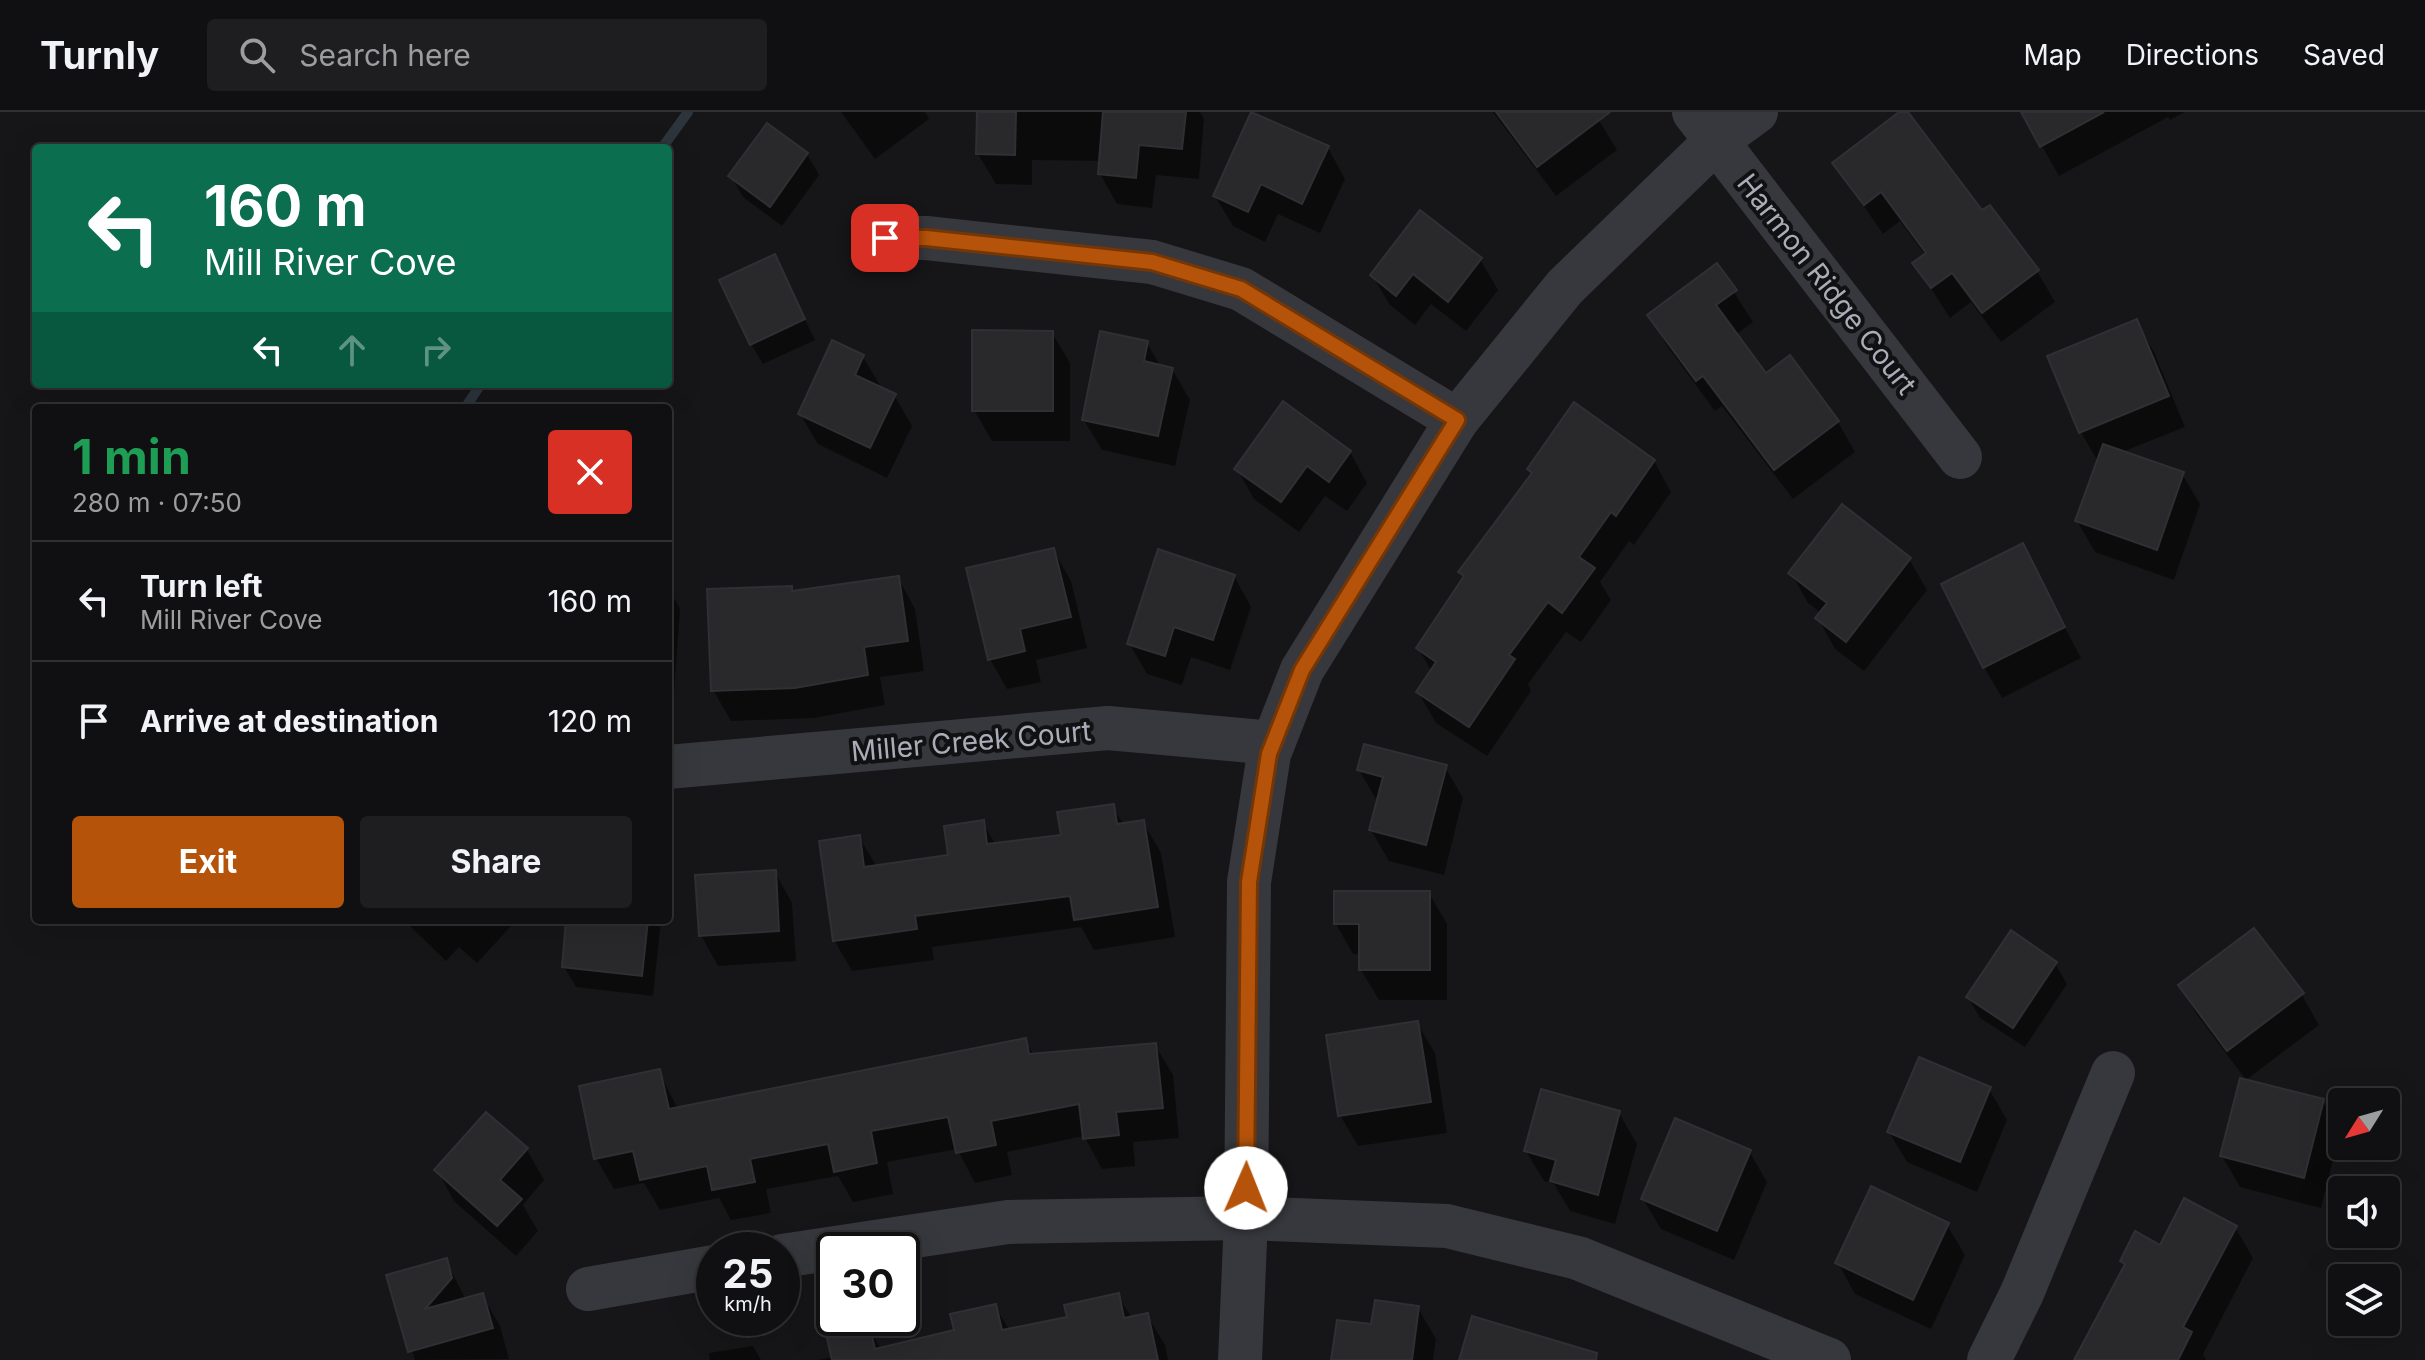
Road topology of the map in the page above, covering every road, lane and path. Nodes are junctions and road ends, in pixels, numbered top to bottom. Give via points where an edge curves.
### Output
1 (1756, 112) edge
2 (1705, 126) edge
3 (885, 238) dead end
4 (1457, 420) junction
5 (1960, 457) dead end
6 (1273, 743) junction
7 (672, 767) edge
8 (2113, 1073) dead end
9 (1246, 1218) junction
10 (800, 1253) edge
11 (696, 1270) edge
12 (588, 1289) dead end
13 (1240, 1360) edge
14 (1829, 1360) edge
15 (1989, 1360) edge

1 - 2 street
2 - 4 street
2 - 5 street, Harmon Ridge Court
3 - 4 street via 1152,262 1241,289
4 - 6 street via 1302,670
6 - 7 street, Miller Creek Court via 1108,728
6 - 9 street via 1249,882
8 - 15 street
9 - 10 street via 1008,1222
9 - 13 street
9 - 14 street via 1447,1226 1578,1258
11 - 12 street

